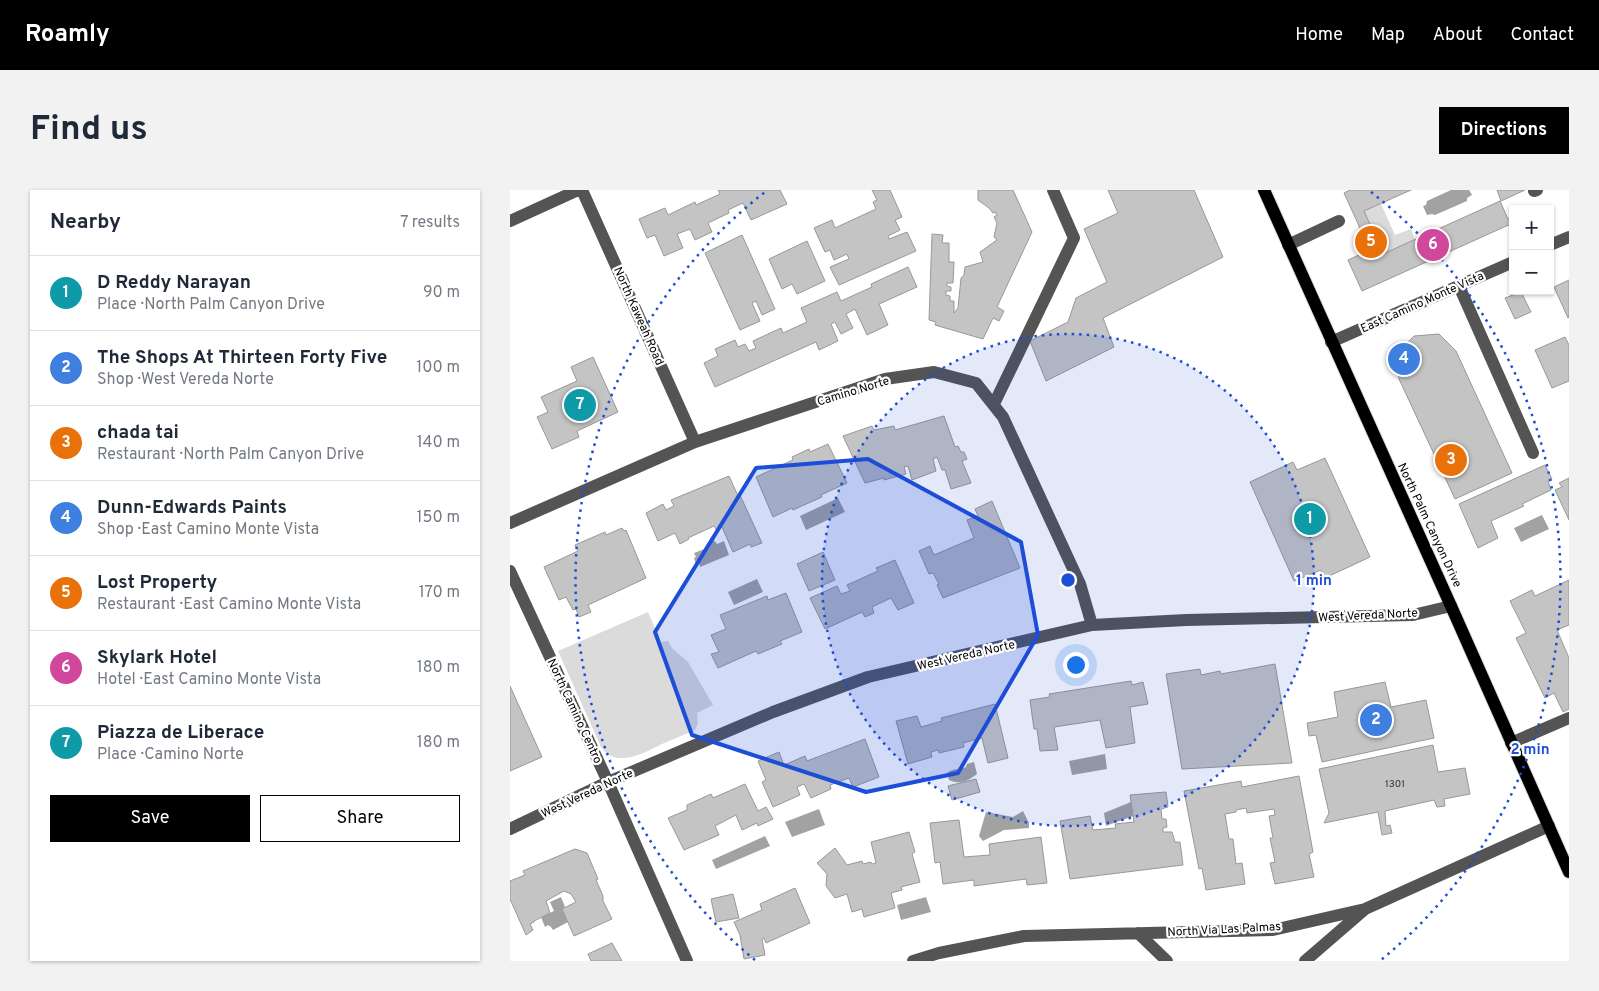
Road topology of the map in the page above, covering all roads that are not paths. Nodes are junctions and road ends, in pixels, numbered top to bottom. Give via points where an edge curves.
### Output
1 (578, 190) edge
2 (582, 190) edge
3 (1053, 190) edge
4 (1264, 190) edge
5 (510, 221) edge
6 (1339, 221) dead end
7 (1569, 237) edge
8 (1554, 243) edge
9 (1288, 245) junction
10 (1509, 264) edge
11 (1459, 286) junction
12 (1331, 342) junction
13 (994, 404) junction
14 (695, 442) junction
15 (1534, 453) dead end
16 (510, 523) edge
17 (510, 572) edge
18 (1452, 606) junction
19 (1092, 626) junction
20 (1569, 718) edge
21 (1511, 743) junction
22 (608, 782) junction
23 (1549, 826) junction
24 (510, 829) edge
25 (1569, 872) edge
26 (1365, 909) junction
27 (1138, 933) junction
28 (687, 961) edge
29 (913, 961) edge
30 (1167, 961) edge
31 (1305, 961) edge

1 - 5 street
2 - 14 street, North Kaweah Road
3 - 13 street via 1074,238
4 - 9 main road, North Palm Canyon Drive
6 - 9 street
7 - 8 street
9 - 12 main road, North Palm Canyon Drive
10 - 11 street, East Camino Monte Vista
11 - 12 street, East Camino Monte Vista
11 - 15 street
12 - 18 main road, North Palm Canyon Drive
13 - 14 street, Camino Norte via 976,383 934,372 884,379
13 - 19 street, Camino Norte via 1003,417 1080,584
14 - 16 street, Camino Norte
17 - 22 street, North Camino Centro
18 - 19 street, West Vereda Norte via 1413,615 1186,620
18 - 21 main road, North Palm Canyon Drive
19 - 22 street, West Vereda Norte via 868,677 772,712
20 - 21 street
21 - 23 main road, North Palm Canyon Drive
22 - 24 street, West Vereda Norte
22 - 28 street, North Camino Centro
23 - 25 main road, North Palm Canyon Drive
23 - 26 street, North Via Las Palmas
26 - 27 street, North Via Las Palmas via 1273,930
26 - 31 street
27 - 29 street, North Via Las Palmas via 1024,936
27 - 30 street

